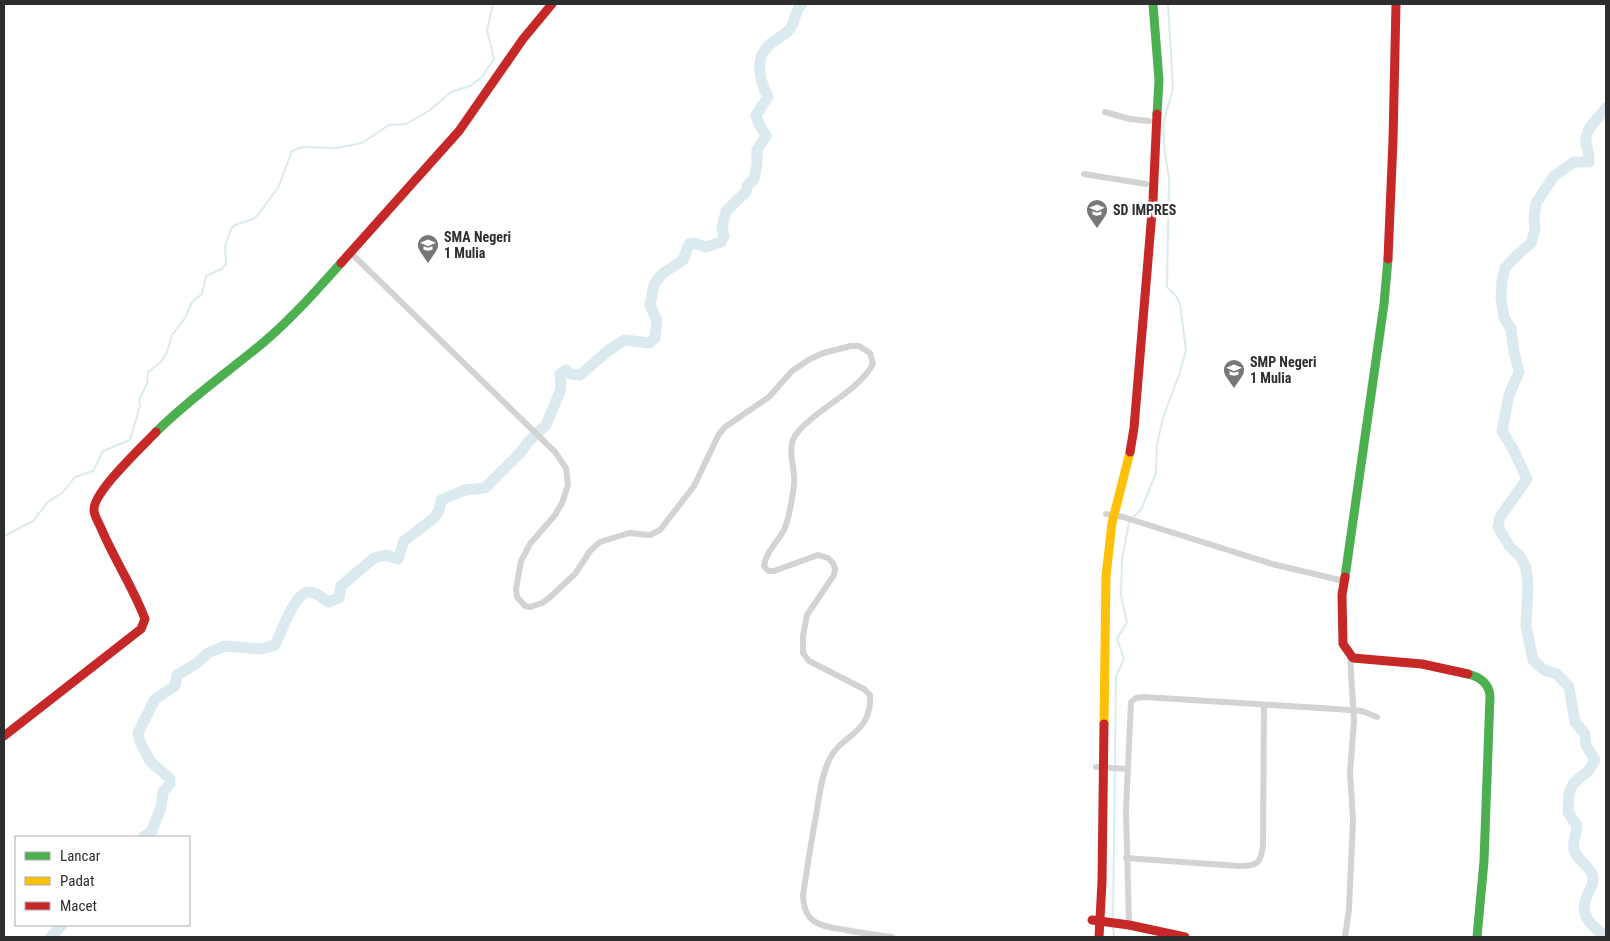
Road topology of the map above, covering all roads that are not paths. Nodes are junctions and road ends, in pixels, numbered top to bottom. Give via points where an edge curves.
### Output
1 (552, 4) edge
2 (1146, 4) edge
3 (1153, 4) edge
4 (1396, 4) edge
5 (1154, 57) junction
6 (1105, 112) dead end
7 (1149, 121) junction
8 (1084, 174) dead end
9 (1146, 184) junction
10 (1149, 202) junction
11 (350, 252) junction
12 (1115, 515) junction
13 (1344, 581) junction
14 (1350, 656) junction
15 (1264, 705) junction
16 (1353, 711) junction
17 (1377, 717) dead end
18 (4, 736) edge
19 (1102, 767) junction
20 (1128, 770) junction
21 (1126, 858) junction
22 (1099, 921) junction
23 (1125, 924) junction
24 (892, 937) edge
25 (1092, 937) edge
26 (1099, 937) edge
27 (1185, 937) edge
28 (1345, 937) edge
29 (1477, 937) edge

1 - 11 main road via 523,39 459,131
2 - 5 main road
3 - 5 main road
4 - 13 main road via 1384,304
5 - 7 main road
5 - 10 main road via 1159,80
6 - 7 street
7 - 9 main road
8 - 9 street
9 - 10 main road
10 - 12 main road via 1127,428
11 - 18 main road via 291,317 228,373 171,417 103,490 94,511 139,603 144,624
11 - 24 street via 545,442 566,468 568,485 562,503 521,561 517,597 530,607 549,598 575,574 600,542 629,533 650,535 660,530 694,486 719,434 769,397 797,367 823,352 851,346 859,346 870,353 872,364 865,375 804,424 793,437 794,485 786,523 764,566 768,571 774,571 818,555 833,563 834,575 804,624 803,653 810,661 870,695 864,722 836,751 826,770 803,895 805,911 823,927
12 - 13 street via 1272,564
12 - 19 main road via 1101,546 1098,576
13 - 14 main road via 1342,638
14 - 16 street
14 - 29 main road via 1459,670 1476,676 1490,692 1484,854
15 - 16 street
15 - 20 street via 1136,698 1130,705
15 - 21 street via 1263,844 1259,861 1239,866
16 - 17 street
16 - 28 street via 1350,773 1353,827
19 - 20 street
19 - 22 main road
20 - 21 street
21 - 23 street
22 - 23 main road
22 - 25 main road
22 - 26 main road
23 - 27 main road

